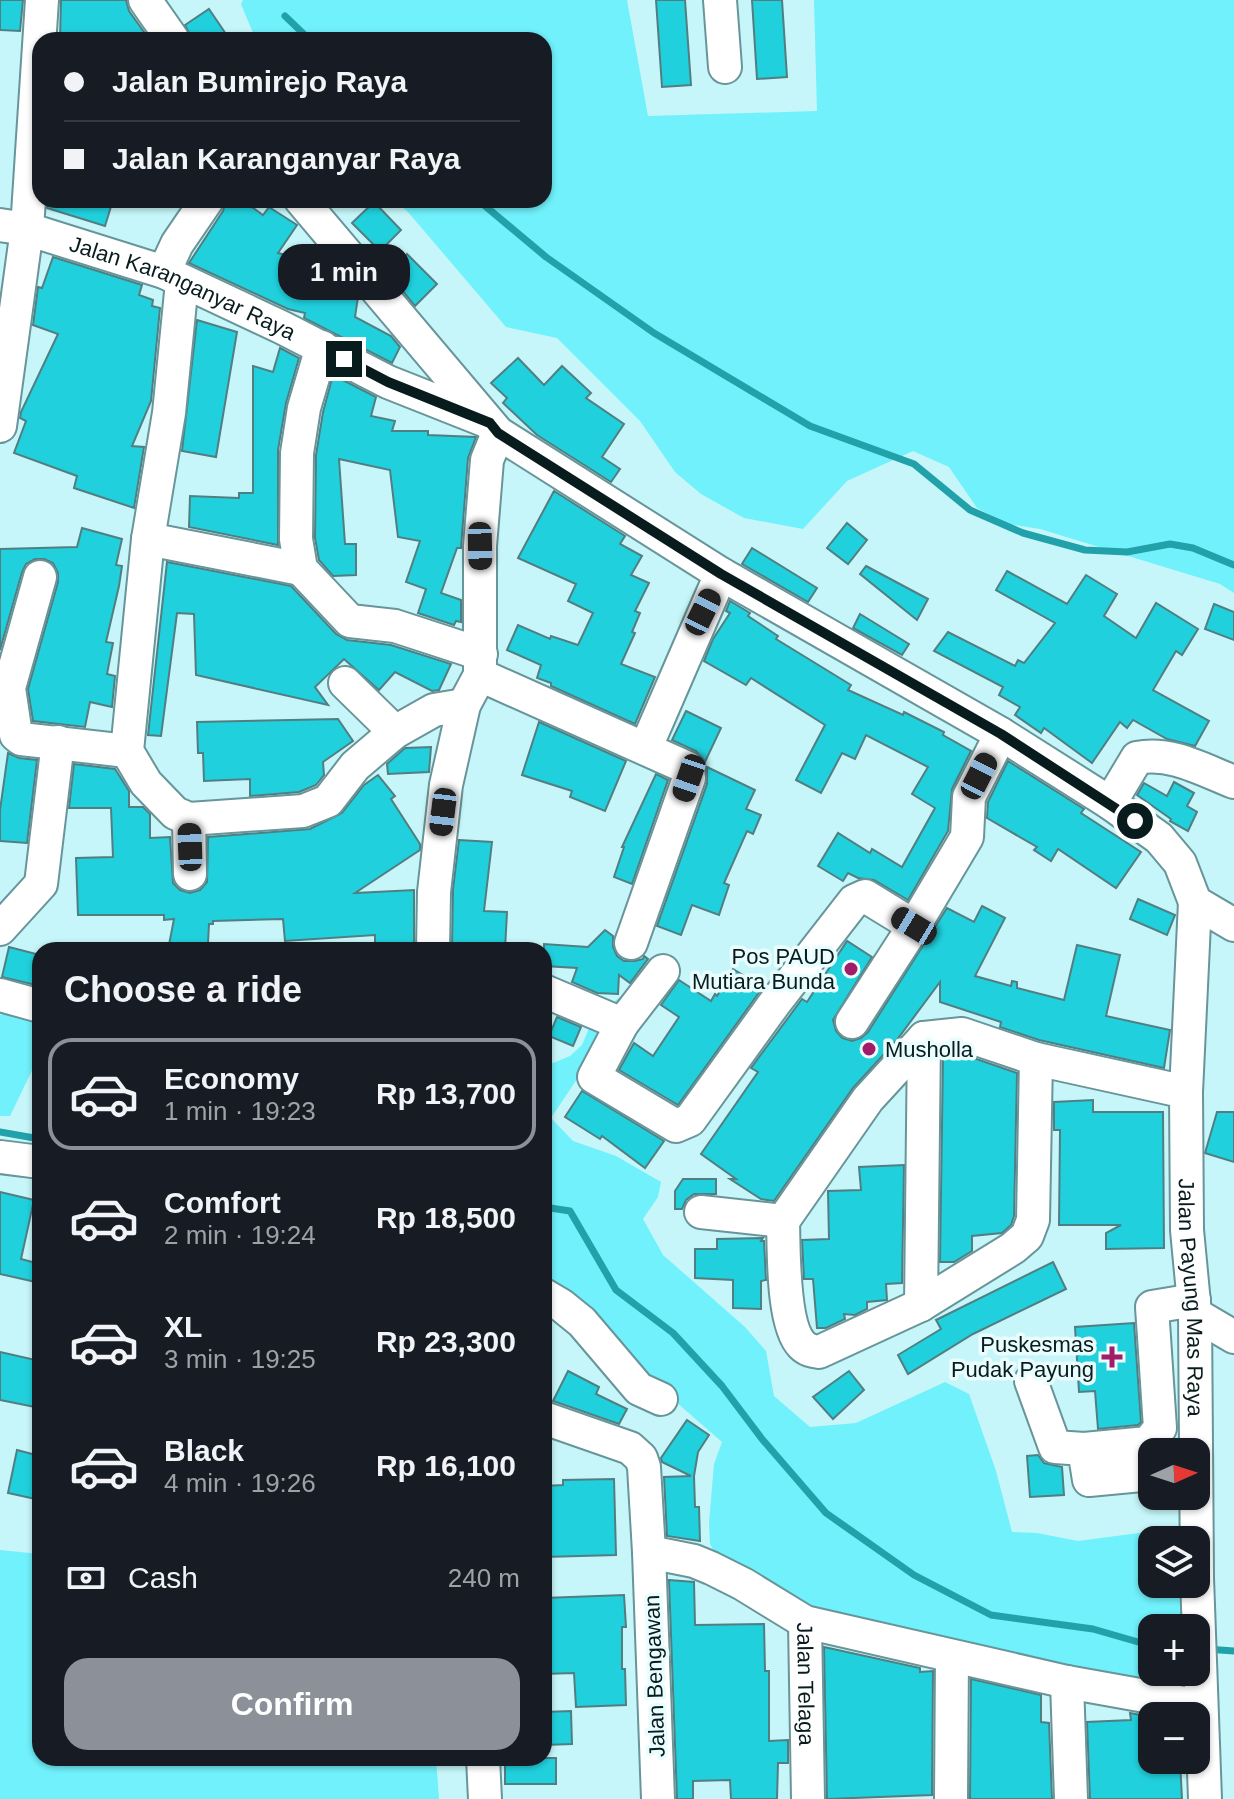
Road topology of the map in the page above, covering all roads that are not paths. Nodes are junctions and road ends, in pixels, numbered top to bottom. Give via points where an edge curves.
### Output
1 (42, 0) edge
2 (145, 0) edge
3 (720, 0) edge
4 (38, 32) edge
5 (167, 32) edge
6 (725, 67) dead end
7 (32, 81) edge
8 (202, 208) edge
9 (308, 208) edge
10 (14, 227) edge
11 (173, 277) junction
12 (322, 347) junction
13 (0, 426) edge
14 (494, 428) junction
15 (148, 539) junction
16 (301, 569) junction
17 (721, 574) junction
18 (40, 577) dead end
19 (481, 665) junction
20 (345, 683) dead end
21 (5, 687) edge
22 (464, 705) junction
23 (395, 732) junction
24 (1001, 734) junction
25 (58, 742) junction
26 (646, 747) junction
27 (127, 751) junction
28 (1234, 782) edge
29 (1110, 803) junction
30 (189, 819) junction
31 (190, 874) dead end
32 (1195, 902) junction
33 (1234, 925) edge
34 (914, 926) junction
35 (0, 929) edge
36 (433, 942) edge
37 (631, 943) dead end
38 (663, 971) dead end
39 (552, 994) edge
40 (0, 995) edge
41 (32, 1004) edge
42 (852, 1022) dead end
43 (622, 1024) junction
44 (924, 1038) junction
45 (1036, 1059) junction
46 (1186, 1092) junction
47 (0, 1157) edge
48 (32, 1161) edge
49 (701, 1212) dead end
50 (783, 1221) junction
51 (552, 1300) edge
52 (921, 1305) junction
53 (1195, 1307) junction
54 (1234, 1337) edge
55 (1031, 1381) dead end
56 (661, 1399) dead end
57 (552, 1421) edge
58 (1196, 1438) edge
59 (1084, 1449) junction
60 (1138, 1475) edge
61 (649, 1552) junction
62 (1197, 1598) edge
63 (805, 1622) junction
64 (952, 1656) junction
65 (1067, 1682) junction
66 (1200, 1700) junction
67 (483, 1766) edge
68 (485, 1799) edge
69 (658, 1799) edge
70 (808, 1799) edge
71 (951, 1799) edge
72 (1071, 1799) edge
73 (1205, 1799) edge

1 - 4 street
2 - 5 street
3 - 6 street
7 - 10 street
8 - 11 street via 177,244
9 - 14 street
10 - 11 street, Jalan Karanganyar Raya
10 - 13 street
11 - 12 street, Jalan Karanganyar Raya
11 - 15 street via 169,413
12 - 14 street, Jalan Karanganyar Raya
12 - 16 street via 297,453
14 - 17 street
14 - 19 street via 480,546
15 - 16 street
15 - 27 street
16 - 19 street via 350,621 395,626
17 - 24 street
17 - 26 street
18 - 21 street
19 - 22 street
19 - 26 street
20 - 23 street
21 - 25 street via 16,735
22 - 23 street via 434,710
22 - 36 street via 446,785
23 - 30 street via 355,766 328,801 303,811
24 - 29 street
24 - 34 street via 969,797 967,837
25 - 27 street
25 - 35 street via 41,884
26 - 37 street via 688,768 689,778
27 - 30 street via 146,783 175,813
28 - 29 street via 1152,755 1137,758
29 - 32 street via 1159,838 1180,863
30 - 31 street
32 - 33 street
32 - 46 street, Jalan Payung Mas Raya
34 - 42 street
34 - 43 street via 865,896 854,901 685,1123 669,1124 594,1077
38 - 43 street
39 - 43 street
40 - 41 street
44 - 45 street via 962,1034
44 - 50 street via 868,1099
44 - 52 street
45 - 46 street
45 - 52 street via 1033,1220 1027,1236
46 - 53 street, Jalan Payung Mas Raya via 1187,1230
47 - 48 street
49 - 50 street
50 - 52 street via 789,1314 798,1342 806,1349 819,1352
51 - 56 street via 582,1322 639,1389
53 - 54 street
53 - 58 street, Jalan Payung Mas Raya
53 - 59 street via 1152,1307 1160,1428 1148,1443
55 - 59 street via 1055,1447
57 - 61 street, Jalan Bengawan via 630,1448 641,1458
59 - 60 street via 1089,1480
61 - 63 street via 711,1568
61 - 69 street, Jalan Bengawan
62 - 66 street, Jalan Payung Mas Raya
63 - 64 street, Jalan Telaga
63 - 70 street, Jalan Telaga
64 - 65 street, Jalan Telaga
64 - 71 street
65 - 66 street, Jalan Telaga
65 - 72 street
66 - 73 street, Jalan Payung Mas Raya
67 - 68 street

